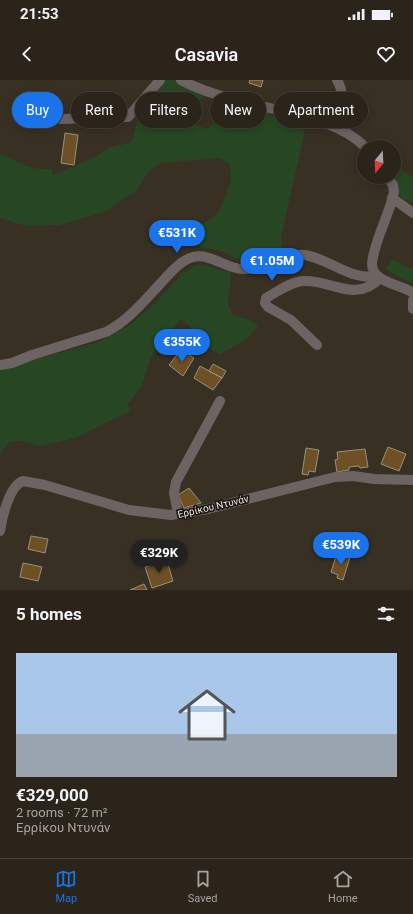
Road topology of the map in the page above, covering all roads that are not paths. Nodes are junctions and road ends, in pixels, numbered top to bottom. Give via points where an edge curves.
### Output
1 (160, 80) edge
2 (181, 80) edge
3 (336, 80) edge
4 (341, 92) edge
5 (274, 110) edge
6 (63, 119) edge
7 (336, 128) edge
8 (357, 140) edge
9 (391, 184) edge
10 (392, 198) junction
11 (413, 213) edge
12 (378, 277) junction
13 (413, 293) edge
14 (413, 300) edge
15 (413, 309) edge
16 (317, 345) dead end
17 (0, 365) edge
18 (220, 401) dead end
19 (413, 480) edge
20 (178, 514) junction
21 (0, 526) edge

1 - 6 street via 128,117
2 - 5 street via 226,98
3 - 4 street
7 - 8 street
9 - 10 street
10 - 11 street
10 - 12 street via 373,261 373,269
12 - 13 street
12 - 16 street via 373,285 363,290 303,281 266,298 265,303 268,307 291,320
12 - 17 street via 358,276 305,255 294,255 248,269 235,268 209,258 194,257 173,271 137,308 110,330
14 - 15 street
18 - 20 street via 176,482 174,493
19 - 20 street, Ερρίκου Ντυνάν via 335,477 208,509
20 - 21 street, Ερρίκου Ντυνάν via 129,510 23,481 16,485 12,492

